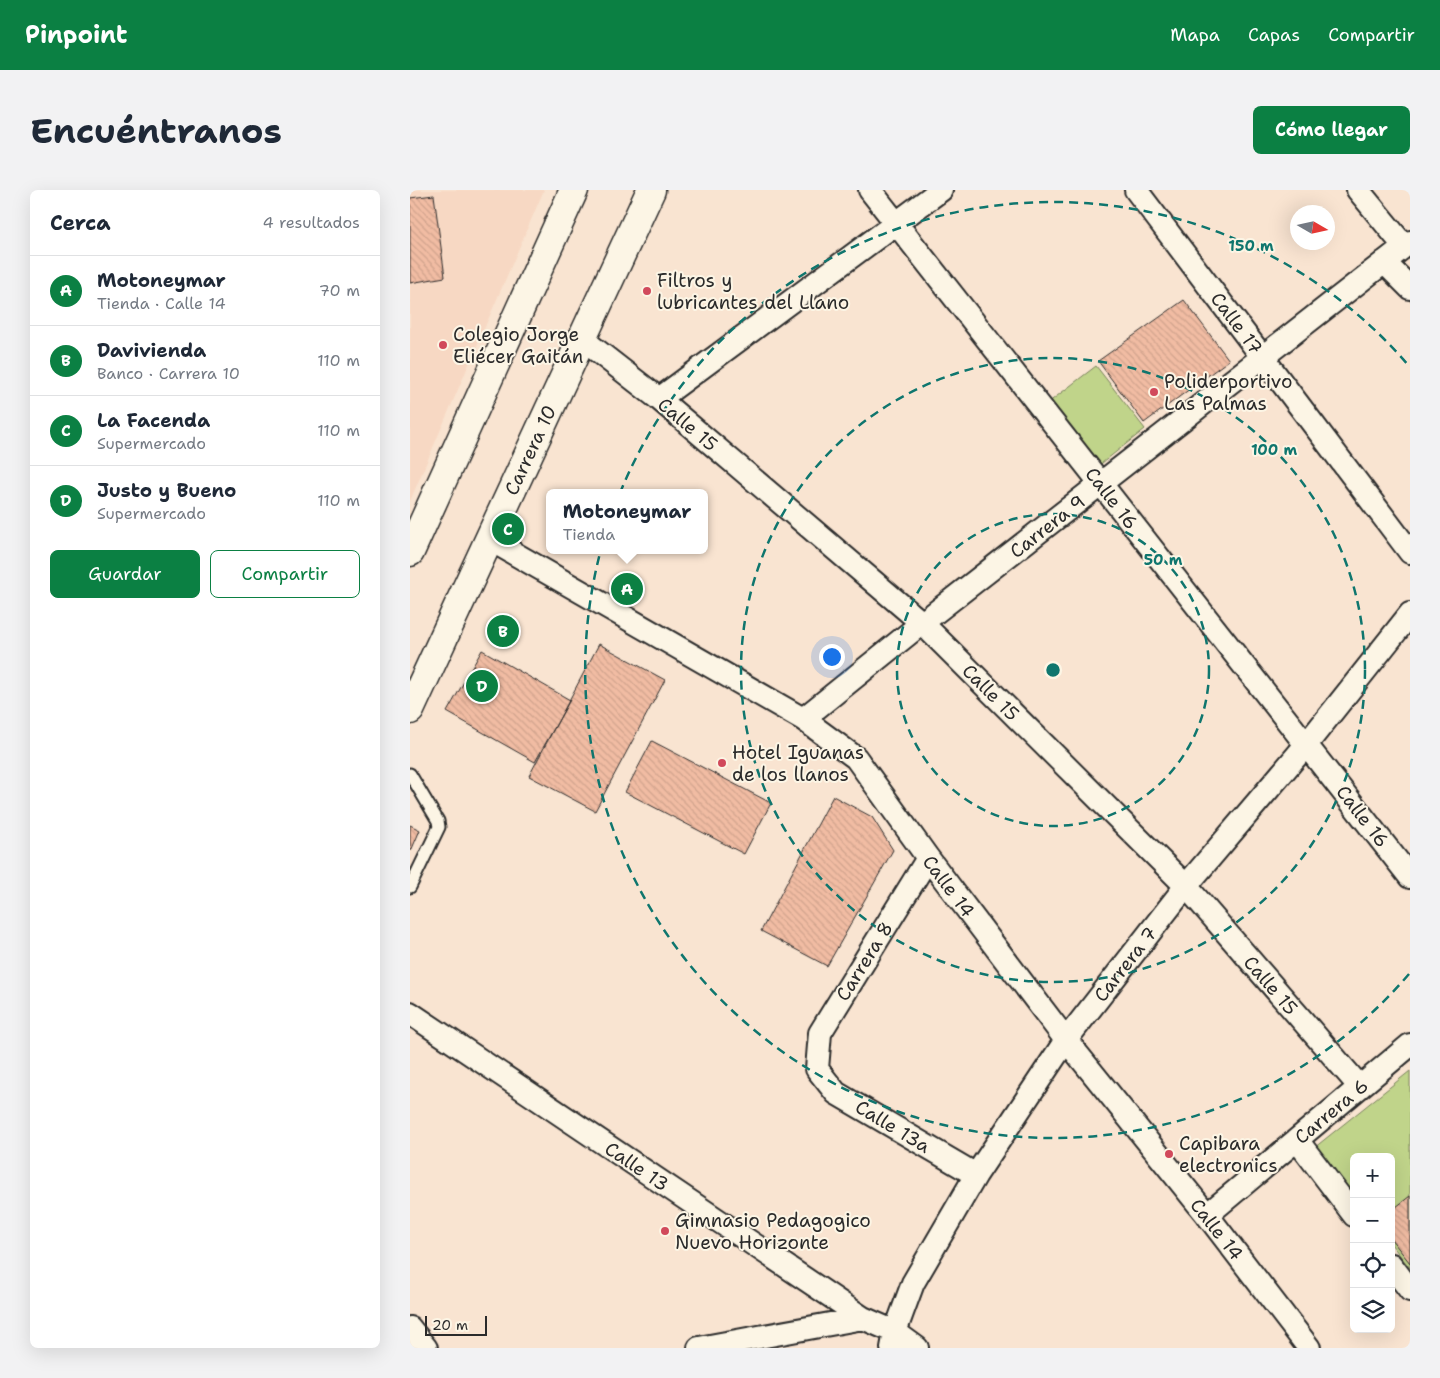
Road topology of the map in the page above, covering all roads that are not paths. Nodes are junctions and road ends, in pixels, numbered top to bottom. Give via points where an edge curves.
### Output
1 (574, 190) edge
2 (651, 190) edge
3 (870, 190) edge
4 (941, 190) edge
5 (1136, 190) edge
6 (1358, 190) edge
7 (896, 223) junction
8 (1407, 244) edge
9 (1384, 262) junction
10 (1410, 288) edge
11 (582, 339) junction
12 (1263, 357) junction
13 (659, 399) junction
14 (1102, 484) junction
15 (489, 540) junction
16 (410, 552) edge
17 (1410, 552) edge
18 (1410, 614) edge
19 (922, 623) junction
20 (410, 710) edge
21 (803, 719) junction
22 (1306, 745) junction
23 (410, 774) edge
24 (928, 858) junction
25 (1410, 876) edge
26 (1186, 886) junction
27 (410, 887) edge
28 (410, 1013) edge
29 (1066, 1040) junction
30 (1410, 1045) edge
31 (816, 1069) joint
32 (1360, 1087) junction
33 (1297, 1140) junction
34 (976, 1175) junction
35 (1350, 1210) edge
36 (1207, 1215) junction
37 (1395, 1270) edge
38 (1410, 1290) edge
39 (863, 1318) junction
40 (410, 1328) edge
41 (894, 1340) edge
42 (426, 1348) edge
43 (699, 1348) edge
44 (917, 1348) edge
45 (1309, 1348) edge

1 - 16 street
2 - 11 street, Carrera 10
3 - 7 street, Calle 16
4 - 7 street
5 - 12 street, Calle 17
6 - 8 street
7 - 13 street
7 - 14 street, Calle 16
8 - 9 street, Carrera 9
9 - 10 street
9 - 12 street, Carrera 9
11 - 13 street, Calle 15
11 - 15 street, Carrera 10
12 - 14 street, Carrera 9
12 - 17 street, Calle 17
13 - 19 street, Calle 15
14 - 19 street, Carrera 9
14 - 22 street, Calle 16
15 - 20 street, Carrera 10
15 - 21 street, Calle 14
18 - 22 street, Carrera 7
19 - 21 street, Carrera 9
19 - 26 street, Calle 15
21 - 24 street, Calle 14 via 856,758
22 - 25 street, Calle 16
22 - 26 street, Carrera 7
23 - 27 lane via 439,827
24 - 29 street, Calle 14
24 - 31 street, Carrera 8 via 820,1033
26 - 29 street, Carrera 7
26 - 32 street, Calle 15
28 - 39 street, Calle 13
29 - 34 street, Carrera 7
29 - 36 street, Calle 14
30 - 32 street, Carrera 6
31 - 34 street, Calle 13a via 836,1093
32 - 33 street, Carrera 6
33 - 35 street
33 - 36 street, Carrera 6
34 - 41 street, Carrera 7 via 913,1282
36 - 45 street, Calle 14
37 - 38 street
39 - 41 street, Calle 13
39 - 43 street
40 - 42 street
41 - 44 street, Calle 13

